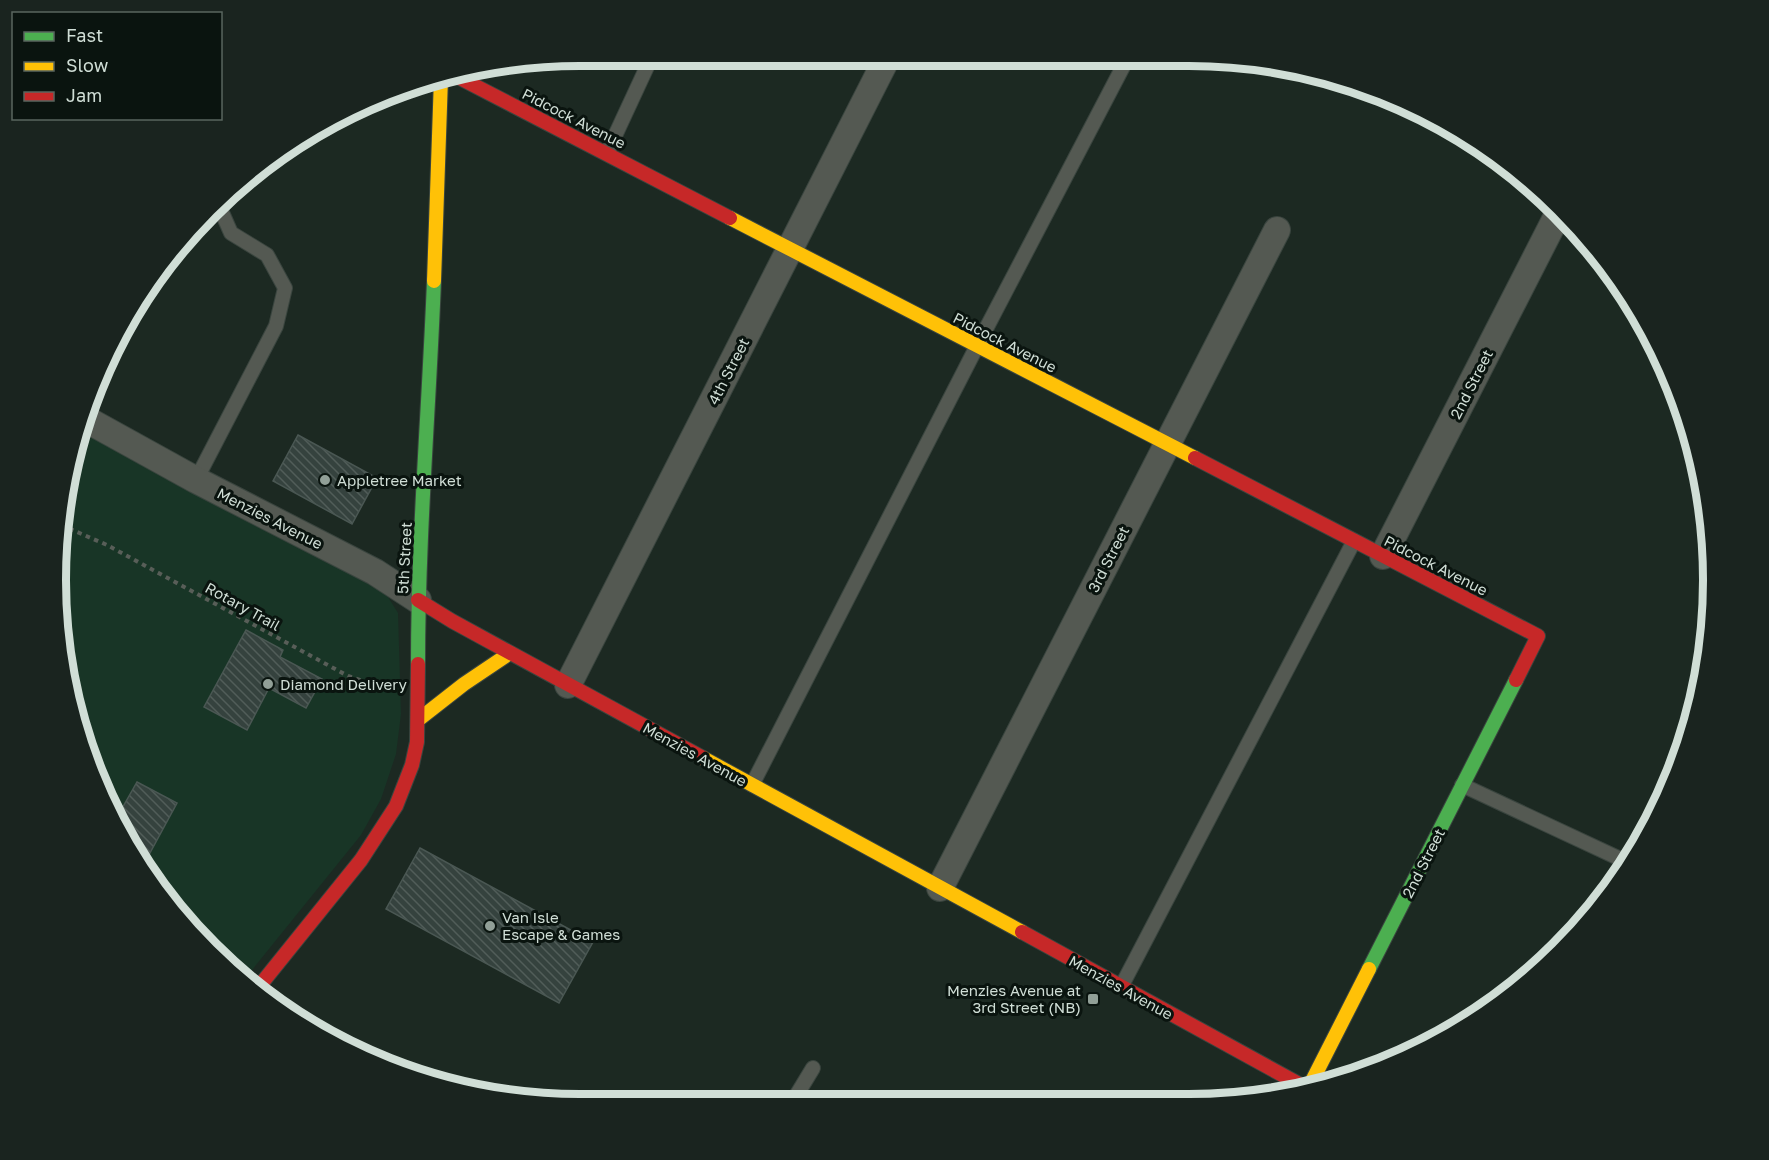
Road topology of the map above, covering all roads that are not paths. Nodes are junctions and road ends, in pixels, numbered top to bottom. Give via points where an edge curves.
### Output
1 (647, 66) edge
2 (882, 66) edge
3 (1123, 66) edge
4 (464, 80) edge
5 (441, 86) edge
6 (607, 153) junction
7 (222, 212) edge
8 (1555, 220) edge
9 (1277, 230) dead end
10 (791, 248) junction
11 (977, 346) junction
12 (91, 422) edge
13 (1167, 444) junction
14 (196, 480) junction
15 (1354, 541) junction
16 (1383, 556) junction
17 (418, 600) junction
18 (1538, 636) joint
19 (510, 653) junction
20 (568, 685) junction
21 (418, 720) junction
22 (752, 785) junction
23 (1462, 785) junction
24 (1620, 859) edge
25 (940, 888) junction
26 (262, 983) edge
27 (1120, 987) junction
28 (813, 1068) dead end
29 (1314, 1078) edge
30 (1296, 1082) edge
31 (796, 1094) edge

1 - 6 lane
2 - 10 street, 4th Street
3 - 11 lane
4 - 6 street, Pidcock Avenue
5 - 17 street, 5th Street
6 - 10 street, Pidcock Avenue
7 - 14 lane via 231,233 267,255 285,288 276,326
8 - 16 street, 2nd Street
9 - 13 street, 3rd Street
10 - 11 street, Pidcock Avenue
10 - 20 street, 4th Street
11 - 13 street, Pidcock Avenue
11 - 22 lane
12 - 14 street, Menzies Avenue
13 - 15 street, Pidcock Avenue
13 - 25 street, 3rd Street
14 - 17 street, Menzies Avenue via 375,572
15 - 16 street, Pidcock Avenue
15 - 27 lane
16 - 18 street, Pidcock Avenue
17 - 19 street, Menzies Avenue
17 - 21 street, 5th Street
18 - 23 street, 2nd Street
19 - 20 street, Menzies Avenue
19 - 21 street
20 - 22 street, Menzies Avenue
21 - 26 street, 5th Street via 409,778 381,834
22 - 25 street, Menzies Avenue
23 - 24 lane
23 - 29 street, 2nd Street
25 - 27 street, Menzies Avenue
27 - 30 street, Menzies Avenue
28 - 31 lane

